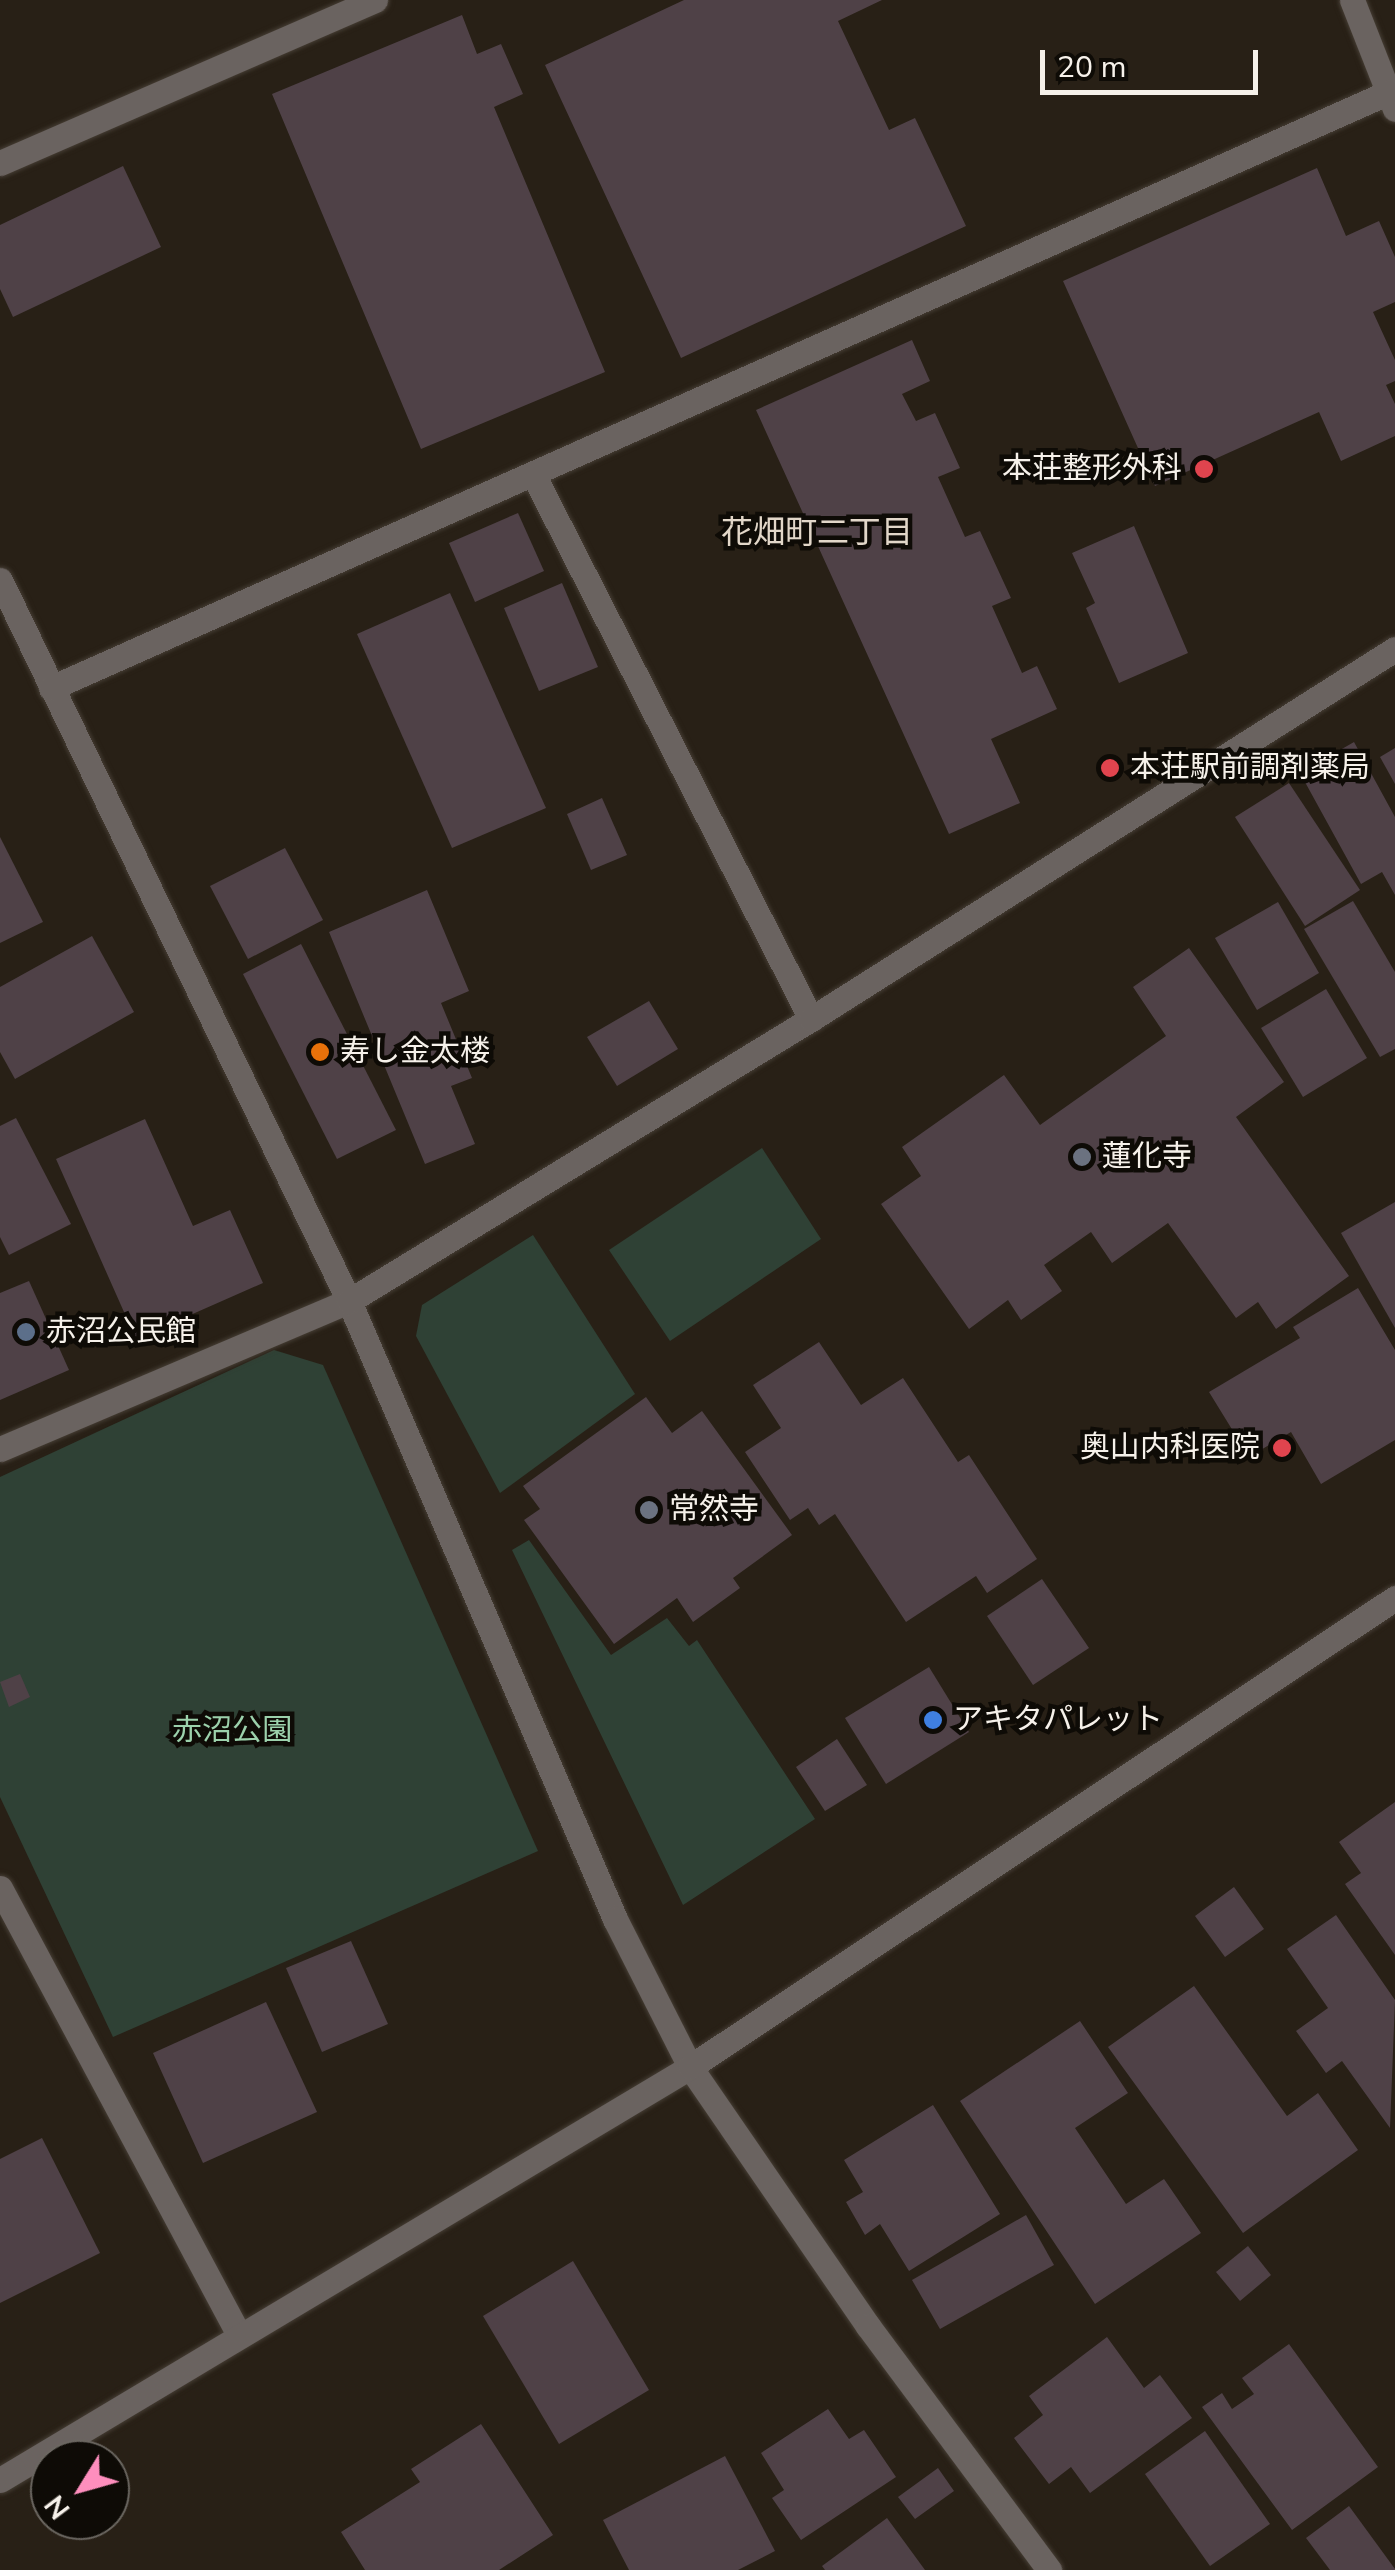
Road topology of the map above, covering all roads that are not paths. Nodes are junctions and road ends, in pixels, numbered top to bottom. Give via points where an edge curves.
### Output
1 (376, 0) edge
2 (1352, 0) edge
3 (1392, 100) edge
4 (0, 163) edge
5 (532, 474) junction
6 (0, 580) edge
7 (1395, 649) edge
8 (51, 688) junction
9 (811, 1019) junction
10 (348, 1301) junction
11 (0, 1450) edge
12 (1395, 1598) edge
13 (0, 1888) edge
14 (690, 2066) junction
15 (238, 2333) junction
16 (0, 2480) edge
17 (1049, 2570) edge

1 - 4 street
2 - 3 street
3 - 5 street
5 - 8 street
5 - 9 street
6 - 8 street
7 - 9 street
8 - 10 street
9 - 10 street
10 - 11 street
10 - 14 street via 616,1919
12 - 14 street
13 - 15 street
14 - 15 street
14 - 17 street via 868,2326
15 - 16 street

